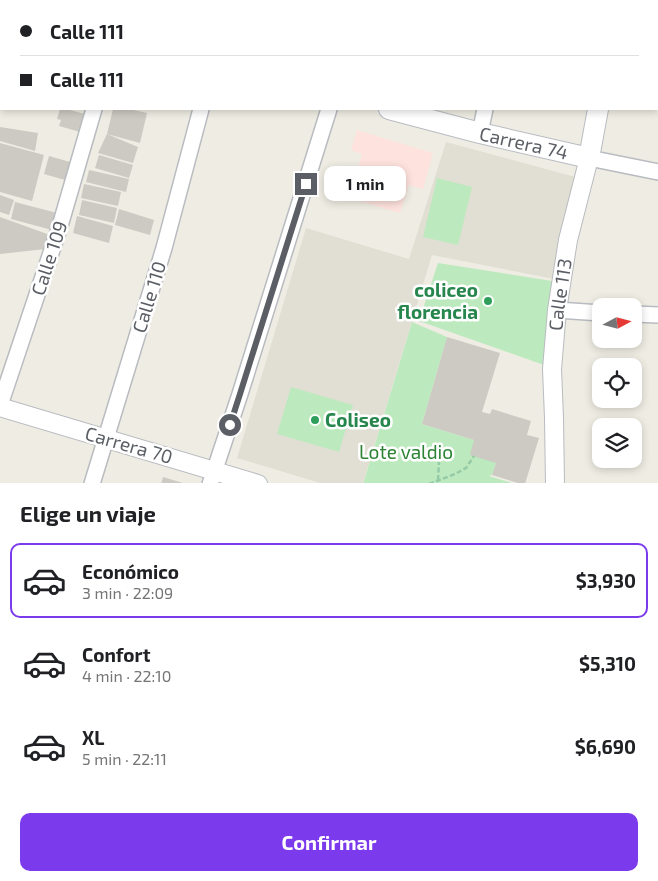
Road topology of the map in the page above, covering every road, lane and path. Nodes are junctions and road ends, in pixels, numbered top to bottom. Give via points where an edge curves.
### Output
1 (94, 110) edge
2 (201, 110) edge
3 (328, 110) edge
4 (393, 110) edge
5 (485, 110) edge
6 (598, 110) edge
7 (480, 133) junction
8 (589, 158) junction
9 (658, 172) edge
10 (557, 310) junction
11 (592, 312) edge
12 (642, 314) edge
13 (658, 315) edge
14 (0, 406) edge
15 (105, 438) junction
16 (474, 456) dead end
17 (439, 462) dead end
18 (212, 477) edge
19 (438, 480) junction
20 (92, 483) edge
21 (251, 483) edge
22 (431, 483) edge
23 (555, 483) edge

1 - 14 street, Calle 109 via 60,226
2 - 15 street, Calle 110 via 164,248
3 - 18 street
4 - 7 main road, Carrera 74
5 - 7 street
6 - 8 main road, Calle 113
7 - 8 main road, Carrera 74
8 - 9 street, Carrera 74
8 - 10 street, Calle 113 via 568,240
10 - 11 street
10 - 23 street, Calle 113 via 552,369
12 - 13 street
14 - 15 street, Carrera 70
15 - 18 street, Carrera 70
15 - 20 street, Calle 110
16 - 19 path via 466,468
17 - 19 path
18 - 21 street, Carrera 70
19 - 22 path

